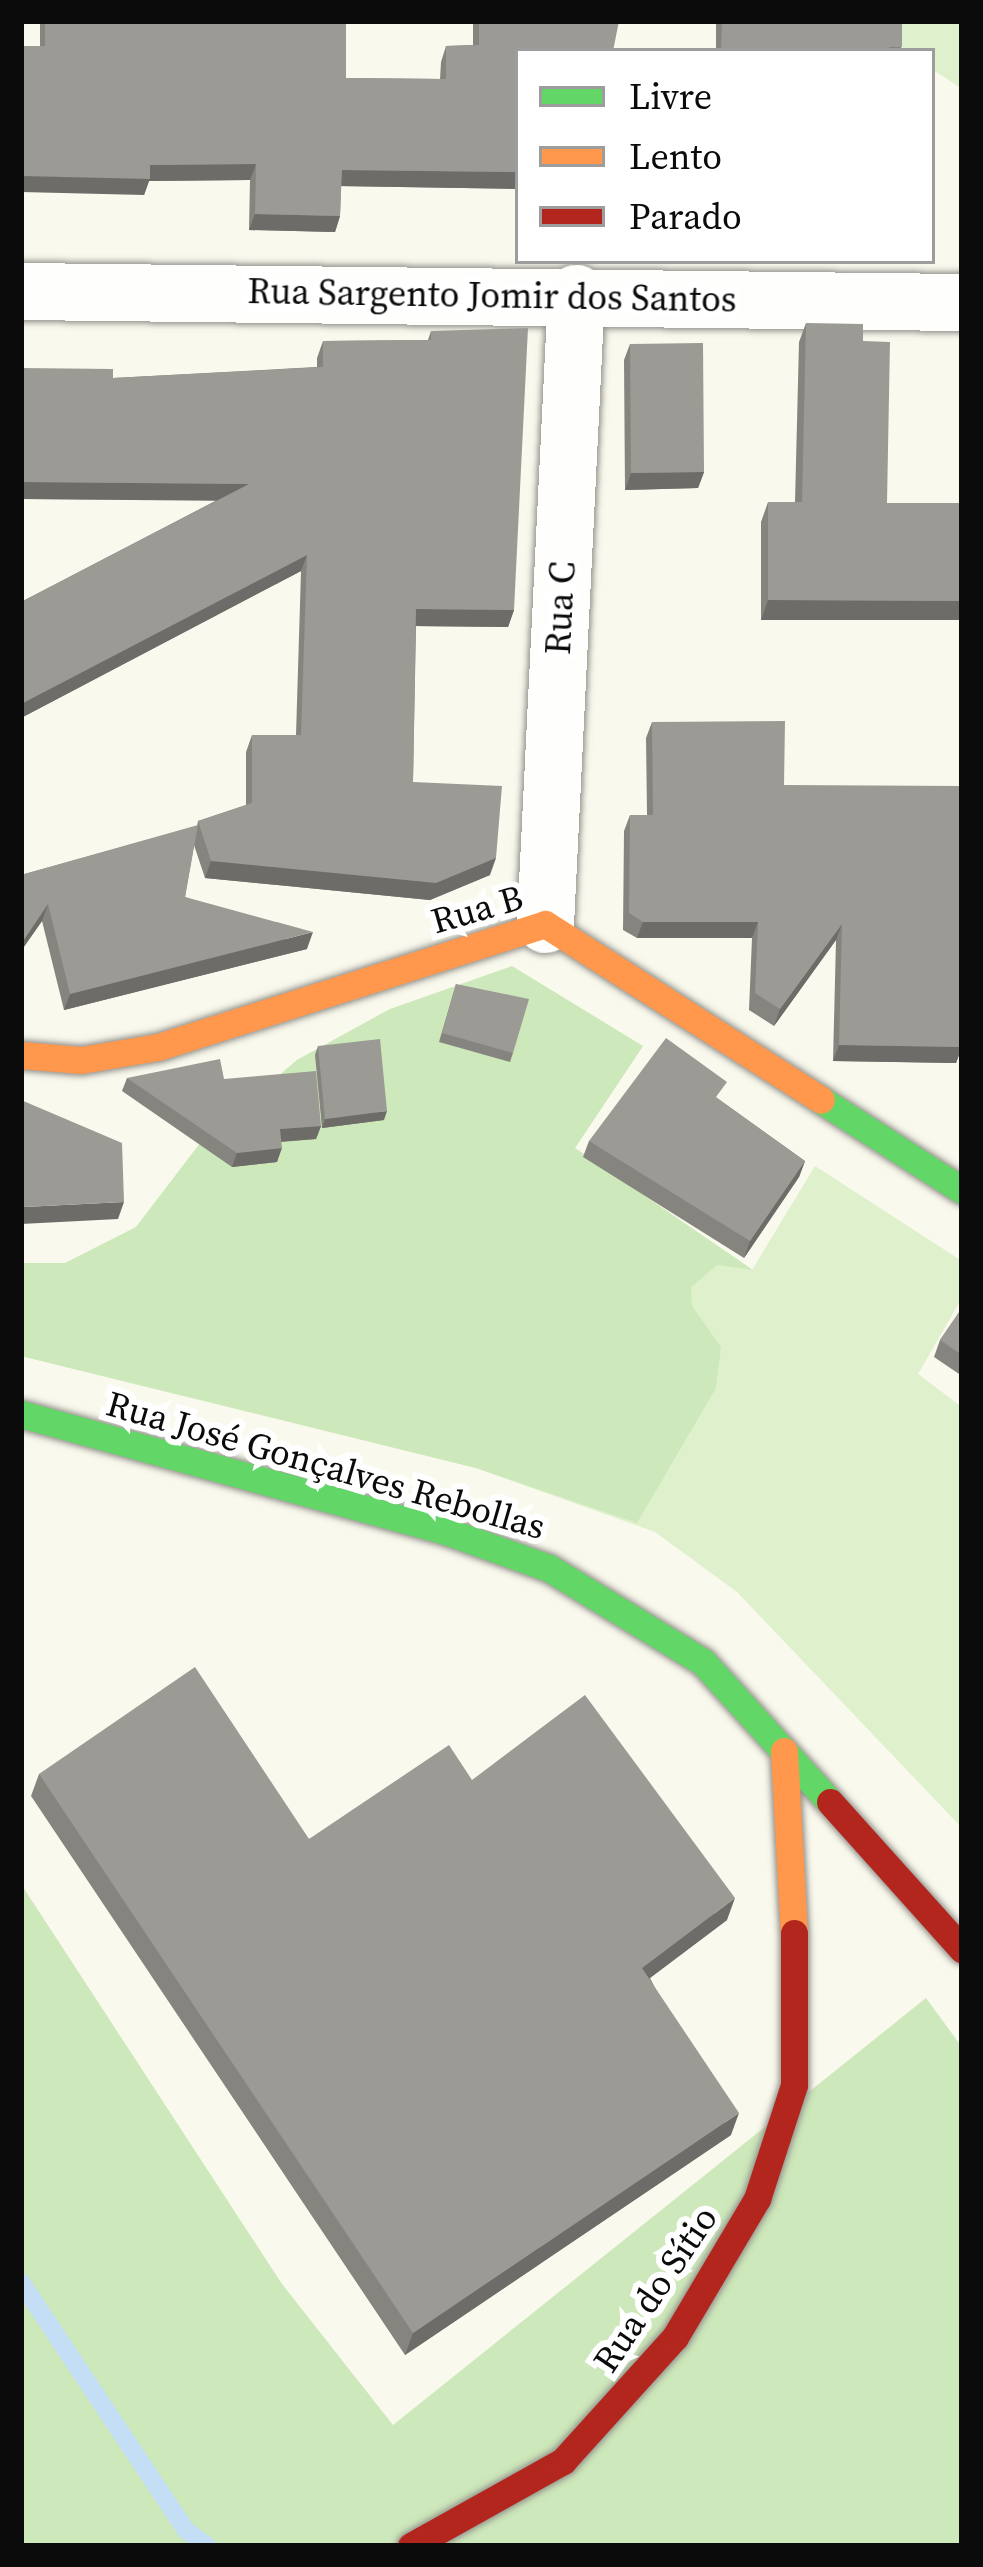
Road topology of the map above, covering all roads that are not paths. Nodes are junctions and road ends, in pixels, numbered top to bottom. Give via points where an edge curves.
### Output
1 (21, 291) edge
2 (576, 293) junction
3 (962, 302) edge
4 (544, 923) junction
5 (21, 1055) edge
6 (962, 1190) edge
7 (21, 1414) edge
8 (784, 1751) junction
9 (962, 1949) edge
10 (411, 2546) edge

1 - 2 street, Rua Sargento Jomir dos Santos
2 - 3 street, Rua Sargento Jomir dos Santos
2 - 4 street, Rua C
4 - 5 street, Rua B via 158,1047 81,1060
4 - 6 street, Rua B
7 - 8 street, Rua José Gonçalves Rebollas via 549,1568 703,1662
8 - 9 street, Rua José Gonçalves Rebollas
8 - 10 street, Rua do Sítio via 794,1879 794,2085 757,2199 675,2337 596,2430 563,2461

